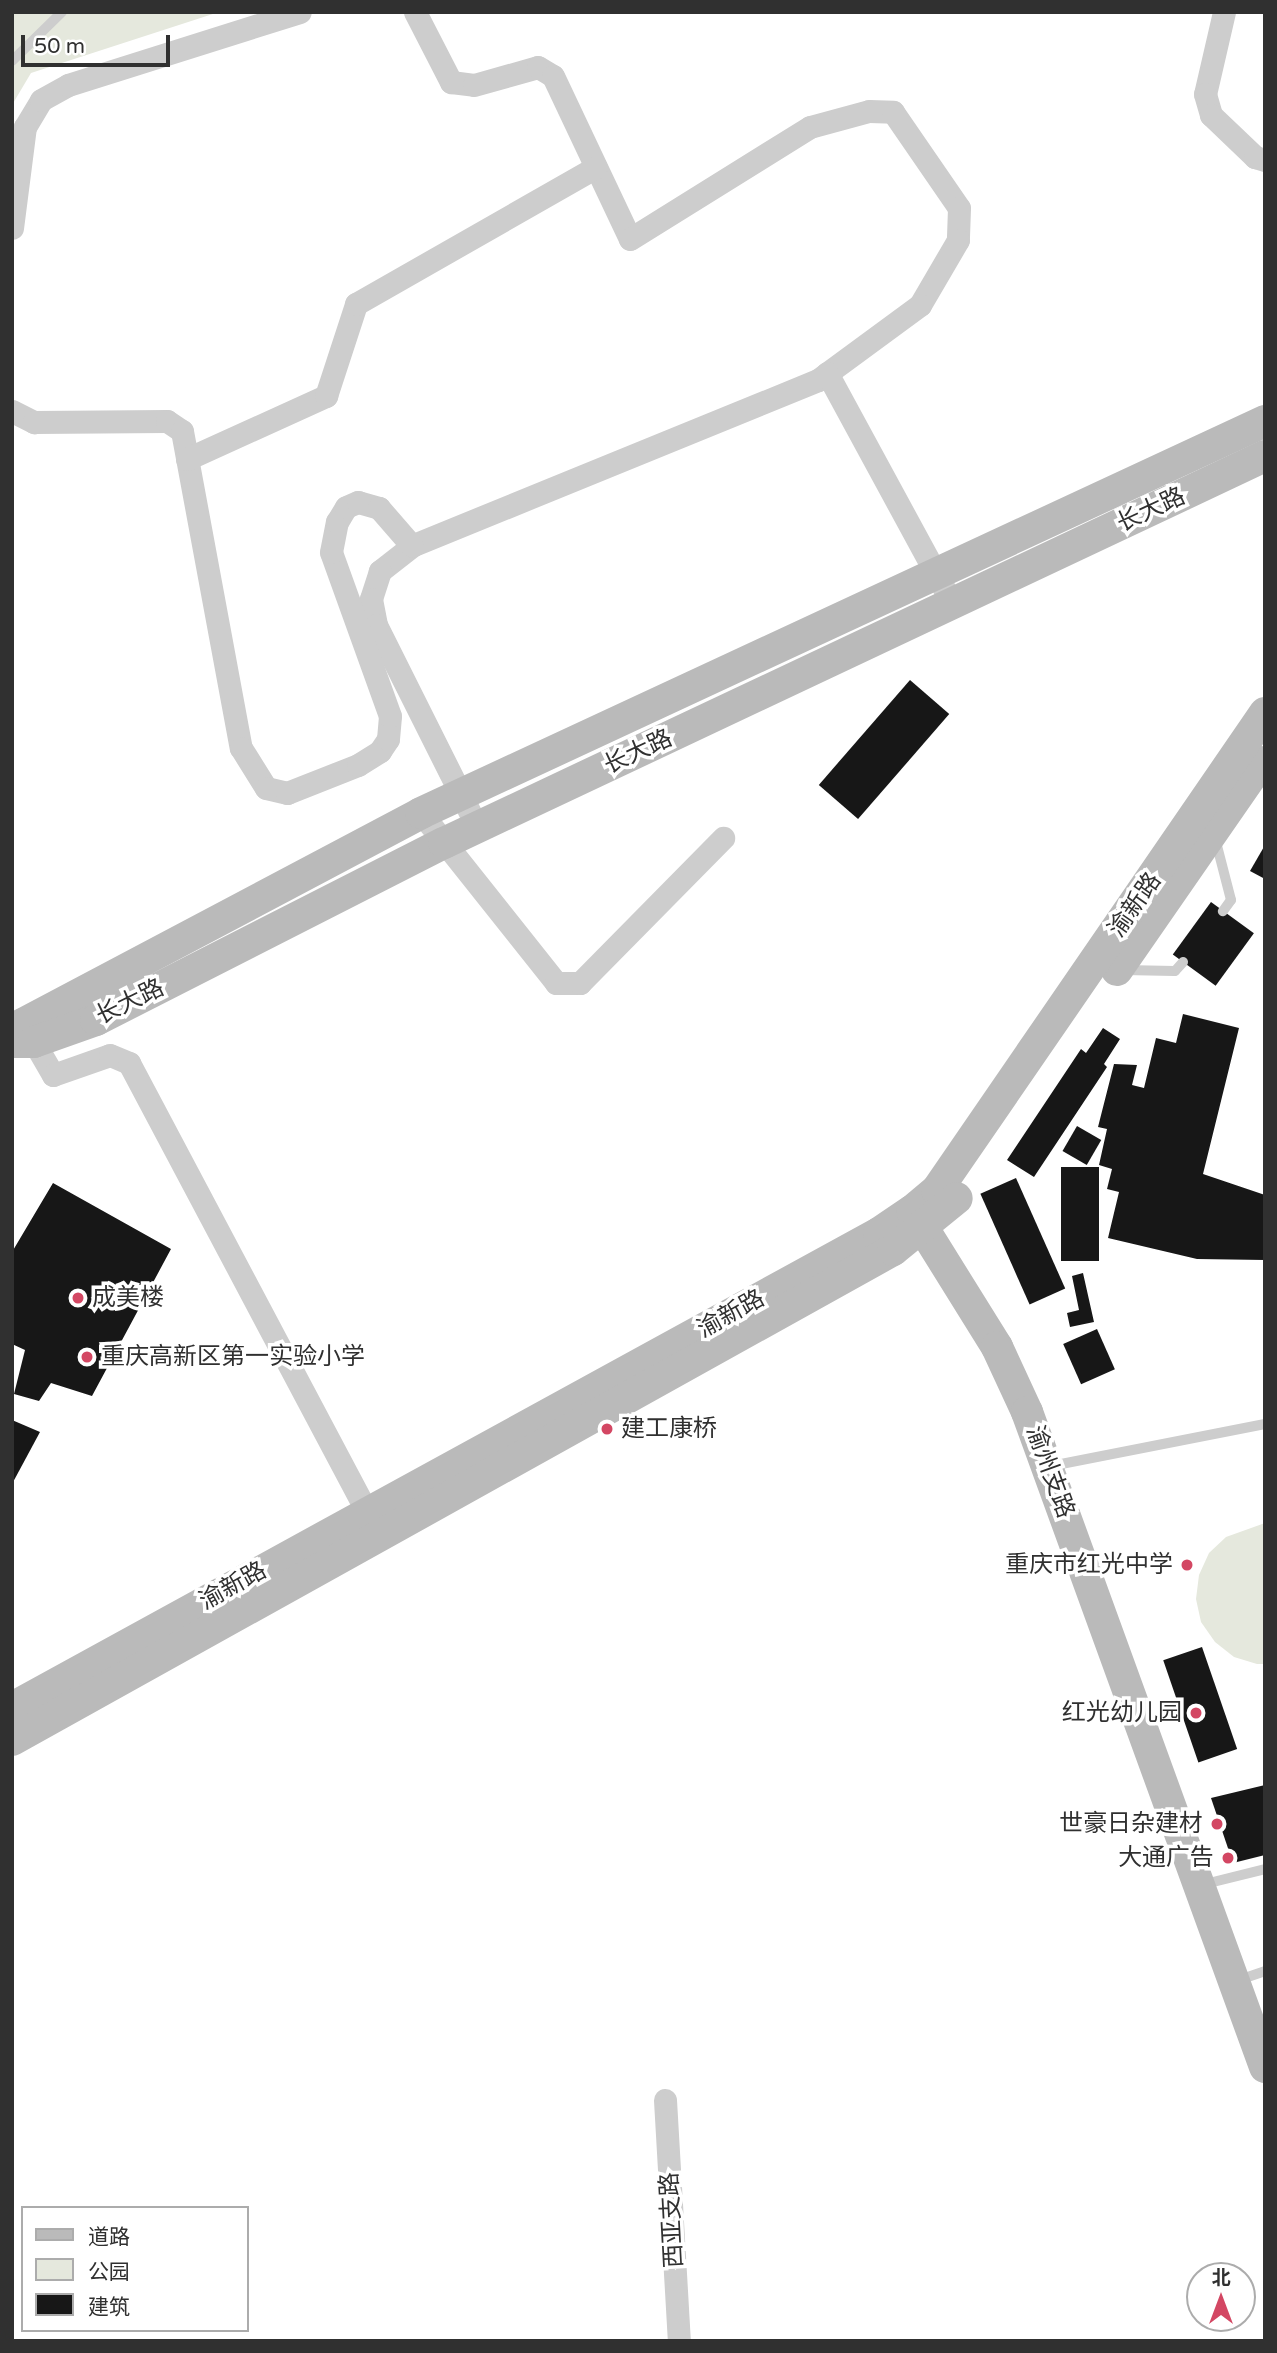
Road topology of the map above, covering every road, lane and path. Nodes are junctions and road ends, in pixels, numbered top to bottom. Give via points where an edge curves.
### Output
1 (62, 12) edge
2 (300, 12) edge
3 (415, 12) edge
4 (1224, 12) edge
5 (12, 61) edge
6 (1265, 160) edge
7 (596, 167) junction
8 (12, 228) edge
9 (827, 373) junction
10 (12, 411) edge
11 (1265, 421) edge
12 (1265, 456) edge
13 (187, 459) junction
14 (412, 546) junction
15 (936, 574) junction
16 (953, 605) junction
17 (1265, 713) edge
18 (1265, 755) edge
19 (462, 794) junction
20 (421, 813) junction
21 (477, 827) junction
22 (1213, 832) junction
23 (723, 838) dead end
24 (444, 842) junction
25 (1223, 911) dead end
26 (1183, 962) dead end
27 (1117, 970) junction
28 (19, 1032) edge
29 (918, 1220) junction
30 (1265, 1424) edge
31 (1049, 1467) junction
32 (367, 1512) junction
33 (12, 1708) edge
34 (12, 1741) edge
35 (1265, 1869) edge
36 (1199, 1886) junction
37 (1265, 1970) edge
38 (1233, 1982) junction
39 (1264, 2063) edge
40 (665, 2100) dead end
41 (679, 2341) edge

1 - 5 lane
2 - 8 street via 68,85 41,100 25,127
3 - 7 street via 451,82 474,85 538,67 553,76
4 - 6 street via 1205,94 1211,116 1255,157
7 - 9 street via 630,239 810,127 869,111 893,112 959,208 958,240 920,305
7 - 13 street via 356,304 326,396
9 - 14 street
9 - 15 street
10 - 13 street via 34,422 167,421 182,431
11 - 15 street, 长大路
12 - 16 street, 长大路
13 - 14 street via 241,748 266,788 287,793 358,765 380,751 388,738 390,716 331,552 337,522 346,507 358,502 379,508
14 - 19 street via 380,571 371,599 376,625
15 - 16 street
15 - 19 street, 长大路
16 - 21 street, 长大路
17 - 29 street, 渝新路
18 - 22 street, 渝新路
19 - 20 street, 长大路
19 - 21 street
20 - 24 street
20 - 28 street, 长大路
21 - 24 street, 长大路
22 - 25 lane via 1231,900
22 - 27 street, 渝新路
23 - 24 street via 580,983 556,983
24 - 28 street, 长大路 via 96,1020
26 - 27 lane via 1175,971
27 - 29 street, 渝新路 via 952,1205
28 - 32 street via 53,1075 110,1055 129,1063
29 - 31 street, 渝州支路 via 997,1347
29 - 32 street, 渝新路 via 879,1233
29 - 34 street, 渝新路
30 - 31 lane
31 - 36 street, 渝州支路
32 - 33 street, 渝新路
35 - 36 lane
36 - 38 street, 渝州支路
37 - 38 lane
38 - 39 street, 渝州支路
40 - 41 street, 西亚支路

